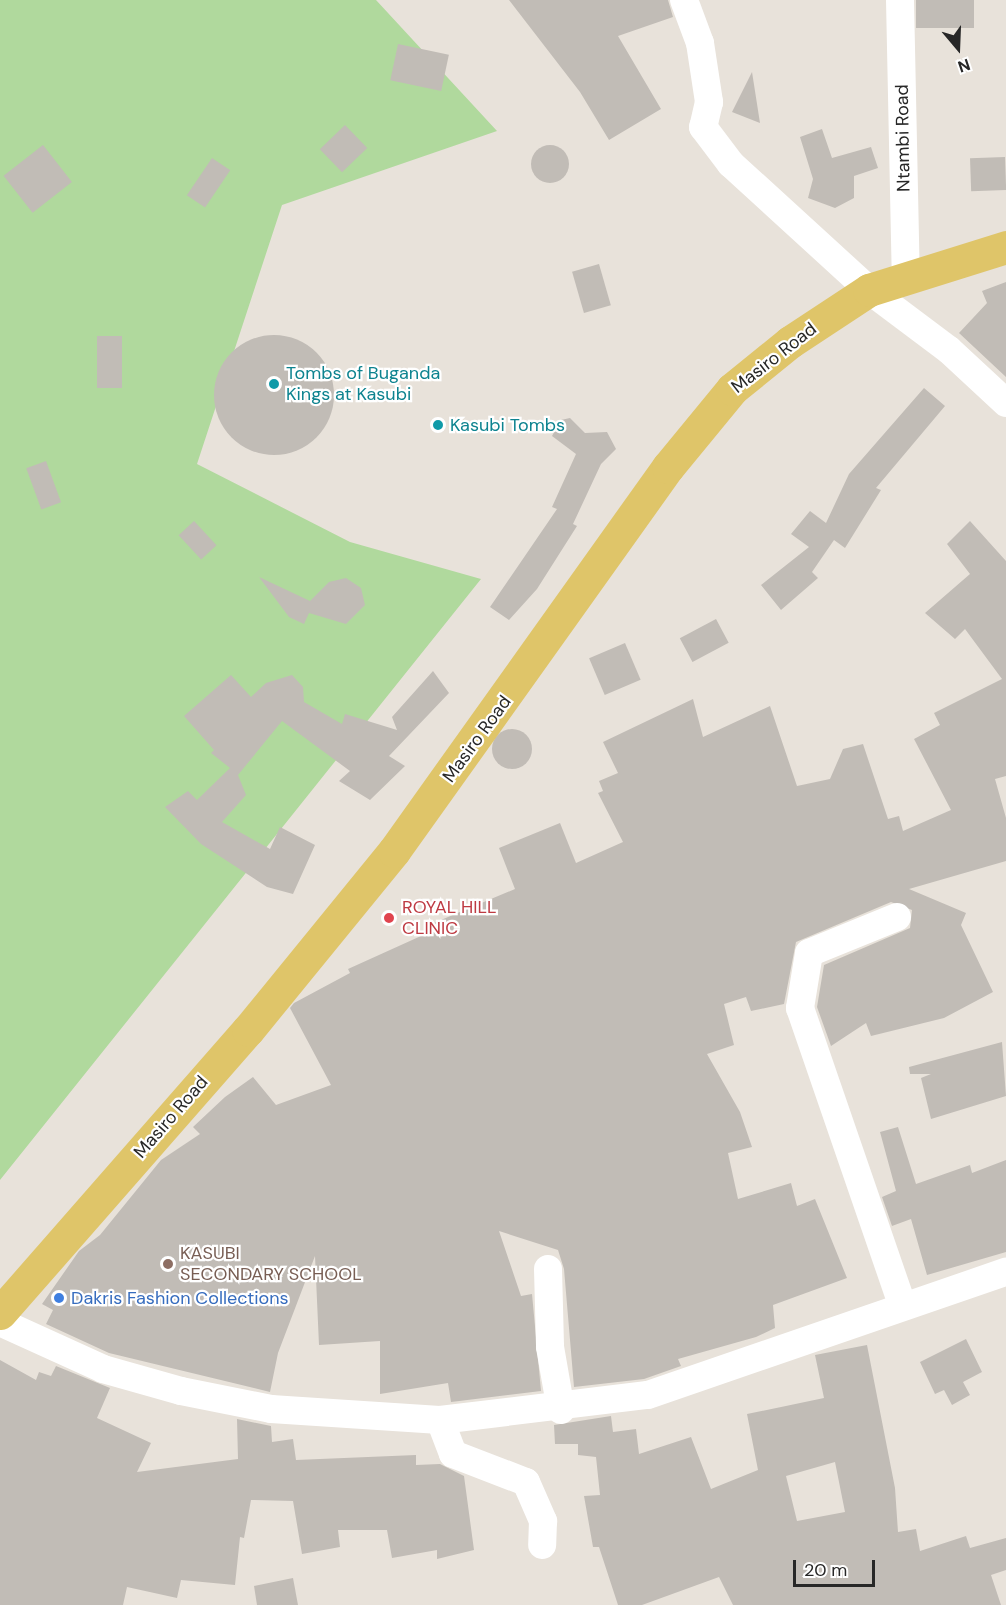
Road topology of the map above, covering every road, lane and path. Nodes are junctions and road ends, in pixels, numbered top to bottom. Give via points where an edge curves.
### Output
1 (684, 0) edge
2 (900, 0) edge
3 (1006, 247) edge
4 (906, 275) junction
5 (869, 290) junction
6 (1006, 403) edge
7 (897, 917) dead end
8 (548, 1269) dead end
9 (1006, 1272) edge
10 (902, 1305) junction
11 (0, 1313) edge
12 (0, 1322) edge
13 (561, 1410) junction
14 (440, 1420) junction
15 (542, 1545) dead end

1 - 5 street via 700,43 709,102 703,127 731,164
2 - 4 street, Ntambi Road
3 - 4 main road, Masiro Road
4 - 5 main road, Masiro Road
5 - 6 street via 950,350
5 - 11 main road, Masiro Road via 790,342 732,389 668,467 394,851 248,1030
7 - 10 street via 809,953 800,1008
8 - 13 street via 550,1347
9 - 10 street
10 - 13 street via 648,1395
12 - 14 street via 104,1369 181,1391 271,1409
13 - 14 street
14 - 15 street via 453,1454 526,1482 543,1521

